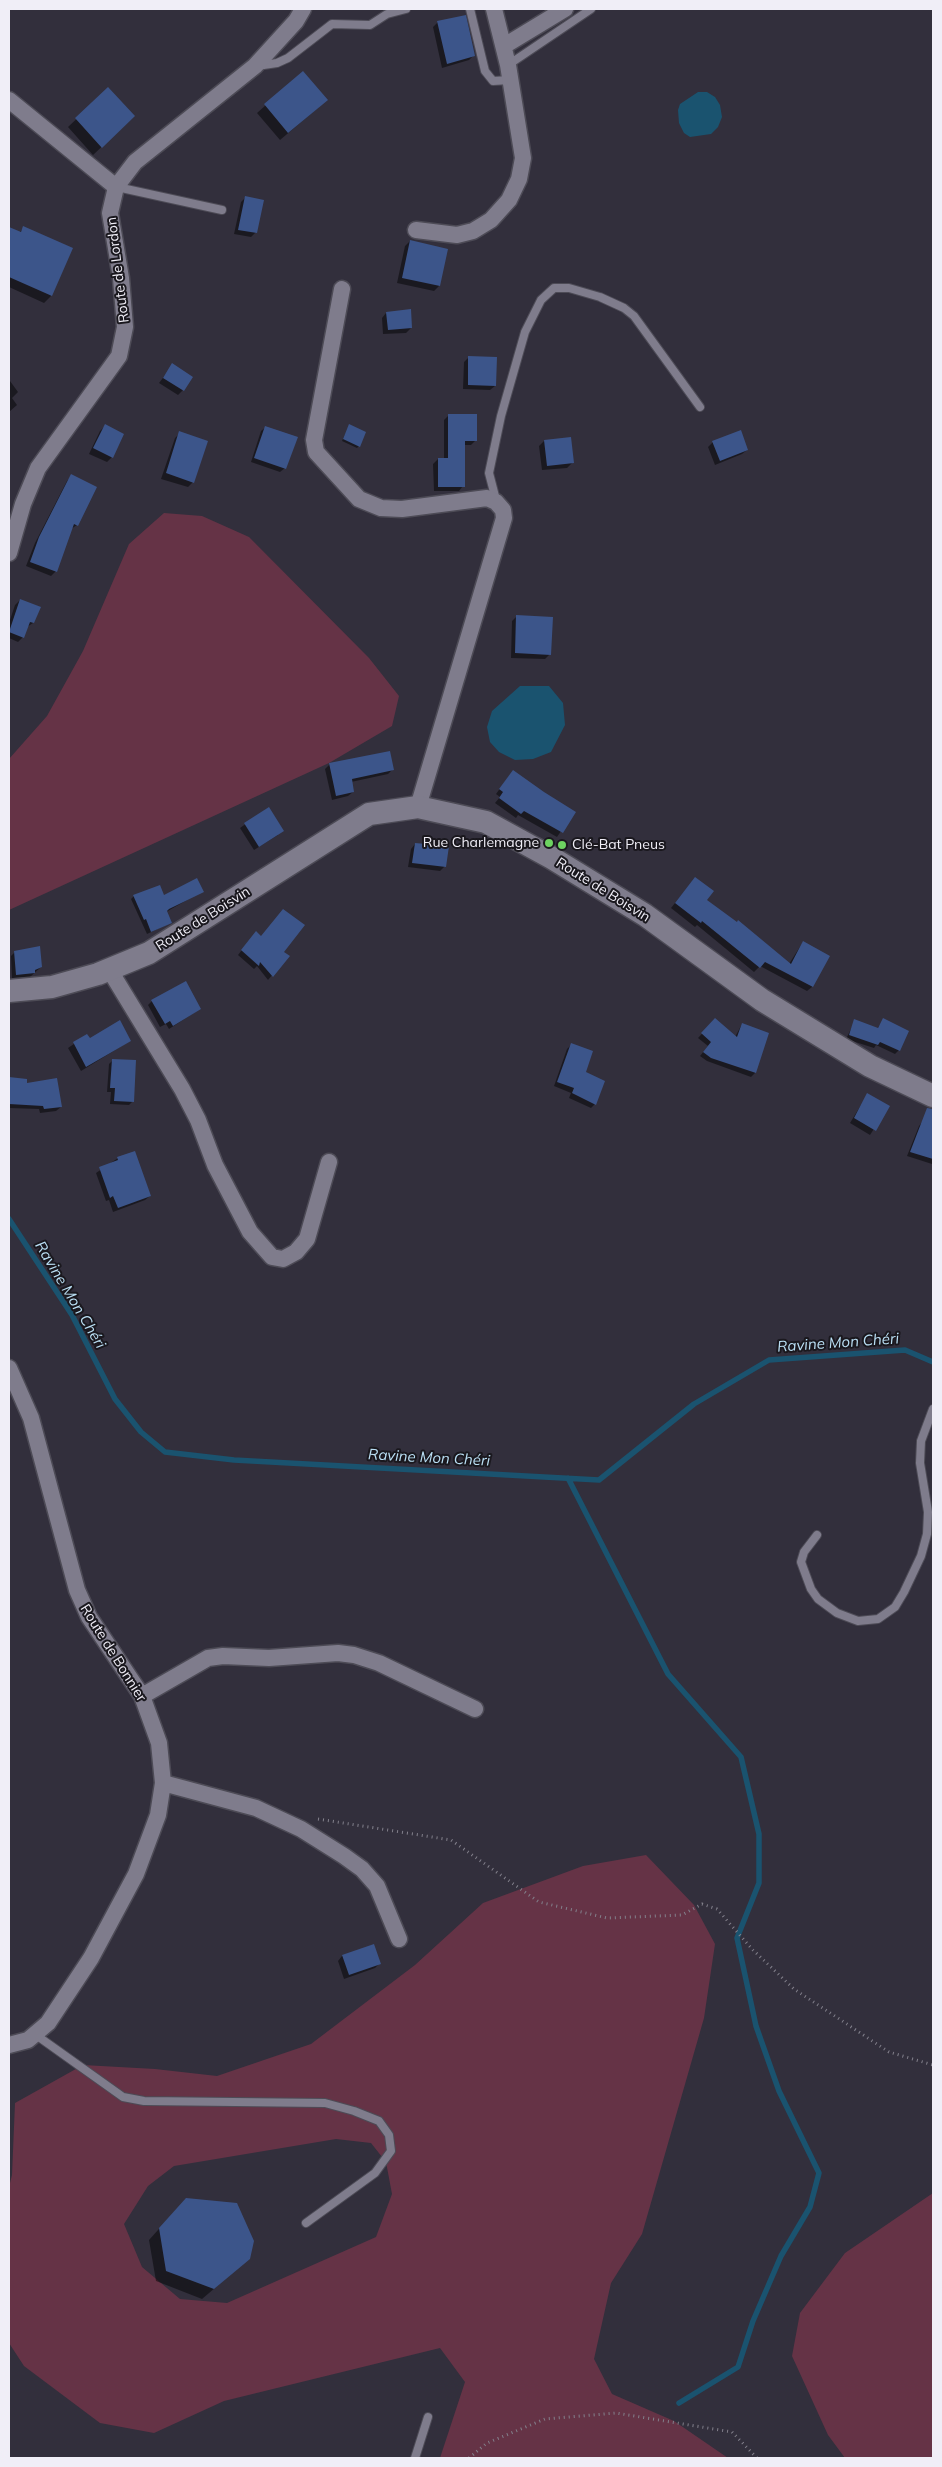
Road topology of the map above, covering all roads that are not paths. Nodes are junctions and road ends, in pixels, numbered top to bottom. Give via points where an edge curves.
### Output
1 (303, 9) edge
2 (406, 9) edge
3 (470, 9) edge
4 (494, 9) edge
5 (565, 9) edge
6 (591, 9) edge
7 (504, 46) junction
8 (255, 66) junction
9 (509, 72) junction
10 (9, 100) edge
11 (116, 187) junction
12 (222, 210) dead end
13 (416, 230) dead end
14 (342, 289) dead end
15 (700, 407) dead end
16 (496, 502) junction
17 (9, 552) edge
18 (418, 807) junction
19 (109, 969) junction
20 (9, 992) edge
21 (933, 1096) edge
22 (330, 1162) dead end
23 (9, 1368) edge
24 (933, 1409) edge
25 (817, 1535) dead end
26 (142, 1696) junction
27 (475, 1709) dead end
28 (163, 1783) junction
29 (399, 1939) dead end
30 (36, 2035) junction
31 (9, 2045) edge
32 (306, 2223) dead end
33 (428, 2417) dead end
34 (415, 2458) edge

1 - 8 street, Route de Lordon
2 - 8 lane via 387,14 370,25 332,24 277,64
3 - 9 lane via 484,71 493,81
4 - 7 street
5 - 7 street
6 - 9 lane
7 - 9 street
8 - 11 street, Route de Lordon via 135,162
9 - 13 street via 523,158 510,200 491,220 473,231 457,235
10 - 11 street
11 - 12 lane
11 - 17 street, Route de Lordon via 110,213 122,278 125,327 119,356 38,468
14 - 16 street via 314,440 316,452 359,499 381,508 402,509 487,498
15 - 16 lane via 634,316 600,297 569,288 554,288 540,300 525,332 501,416 489,473
16 - 18 street via 503,510 504,518
18 - 19 main road, Route de Boisvin via 370,814 149,953
18 - 21 main road, Route de Boisvin via 486,822 552,858 645,915 762,1000 870,1066
19 - 20 main road, Route de Boisvin via 52,987
19 - 22 street via 182,1089 215,1165 250,1232 272,1257 284,1259 296,1252 307,1239
23 - 26 street, Route de Bonnier via 31,1418 82,1604
24 - 25 lane via 921,1441 927,1534 921,1556 895,1606 878,1619 858,1621 837,1613 818,1599 802,1562 804,1552
26 - 27 street via 208,1658 338,1653 354,1654 379,1663
26 - 28 street, Route de Bonnier via 159,1743
28 - 29 street via 256,1808 301,1829 344,1856 377,1886
28 - 30 street, Route de Bonnier via 158,1815 136,1874 91,1958 53,2016
30 - 31 street, Route de Bonnier
30 - 32 lane via 124,2097 144,2101 325,2103 379,2121 389,2135 391,2151 375,2173
33 - 34 lane

